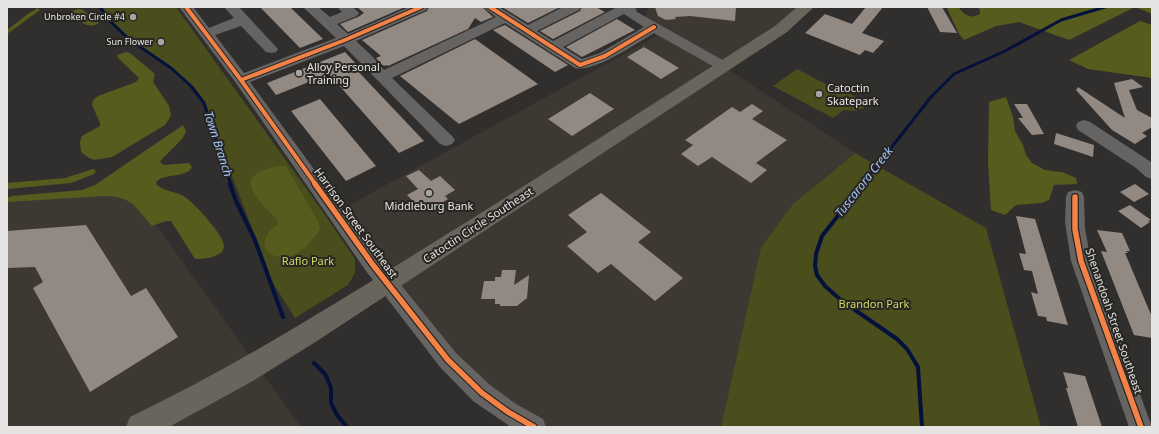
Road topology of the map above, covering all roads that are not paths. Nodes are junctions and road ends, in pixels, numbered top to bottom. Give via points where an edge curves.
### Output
1 (186, 7) edge
2 (310, 7) edge
3 (344, 7) edge
4 (421, 7) edge
5 (490, 7) edge
6 (574, 7) edge
7 (625, 7) edge
8 (628, 7) edge
9 (806, 7) edge
10 (238, 15) edge
11 (506, 17) junction
12 (328, 23) junction
13 (654, 28) junction
14 (527, 31) junction
15 (204, 32) junction
16 (345, 40) junction
17 (552, 47) junction
18 (271, 49) dead end
19 (723, 66) junction
20 (382, 77) junction
21 (241, 80) junction
22 (1084, 126) dead end
23 (446, 140) dead end
24 (1149, 167) edge
25 (1075, 197) dead end
26 (387, 283) junction
27 (140, 427) edge
28 (534, 427) edge
29 (1141, 427) edge

1 - 15 street, Harrison Street Southeast
2 - 12 street
3 - 12 street via 352,13
4 - 16 street
5 - 11 street
6 - 14 street
7 - 17 street
8 - 13 street via 631,14
9 - 19 main road, Catoctin Circle Southeast via 781,29
10 - 15 street
10 - 18 street
11 - 14 street
11 - 20 street
12 - 16 street
13 - 17 street via 605,56 580,65
13 - 19 street
14 - 17 street
15 - 21 street, Harrison Street Southeast
16 - 20 street via 366,58
16 - 21 street
19 - 26 main road, Catoctin Circle Southeast
20 - 23 street
21 - 26 street, Harrison Street Southeast
22 - 24 street
25 - 29 street, Shenandoah Street Southeast via 1075,237 1082,262
26 - 27 main road, Catoctin Circle Southeast via 236,376
26 - 28 street, Harrison Street Southeast via 467,381

